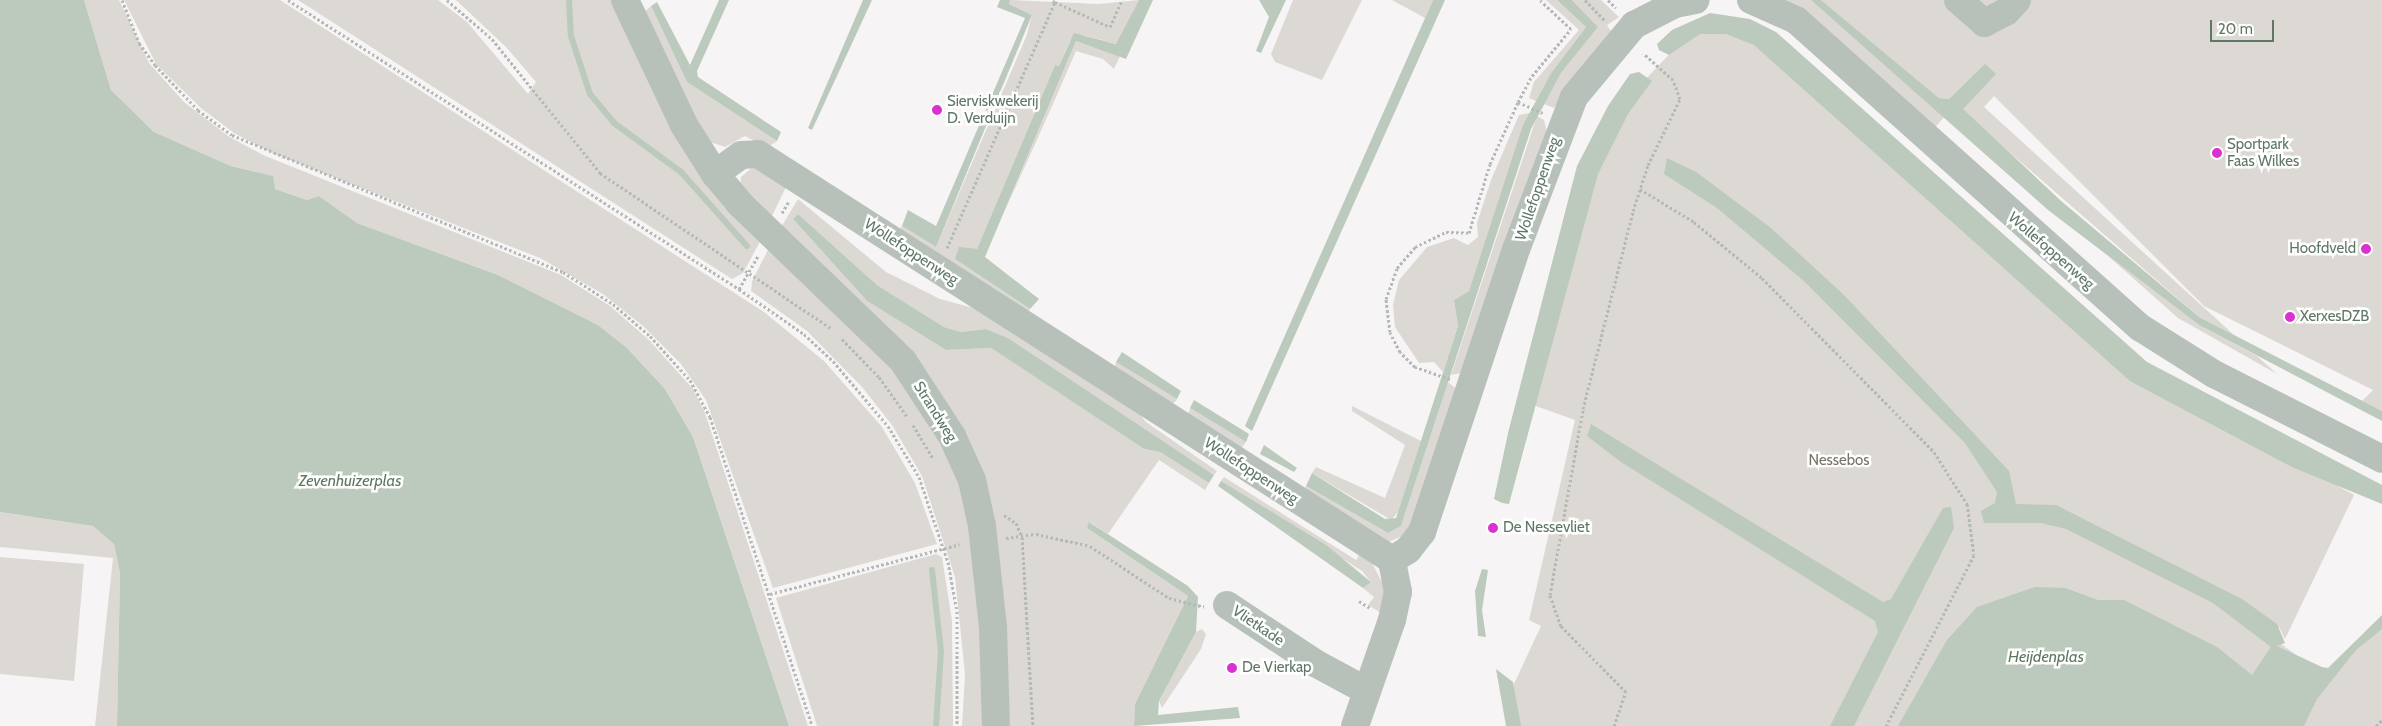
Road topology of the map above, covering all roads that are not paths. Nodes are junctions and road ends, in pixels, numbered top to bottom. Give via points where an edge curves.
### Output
1 (625, 0) edge
2 (1696, 0) edge
3 (1751, 0) edge
4 (1958, 0) edge
5 (2017, 0) edge
6 (715, 174) junction
7 (2382, 459) edge
8 (1392, 560) junction
9 (1217, 606) road end
10 (1367, 691) junction
11 (996, 726) edge
12 (1356, 726) edge

1 - 6 street via 684,125
2 - 8 street, Wollefoppenweg via 1675,4 1627,31 1574,97 1562,121 1422,532 1408,550
3 - 7 street, Wollefoppenweg via 1796,20 2141,328 2214,374
4 - 5 street via 1984,23 2006,12
6 - 8 street, Wollefoppenweg via 741,155 758,154
6 - 11 street, Strandweg via 770,234 903,361 952,436 979,507 993,626
8 - 10 street via 1398,592
9 - 10 street, Vlietkade
10 - 12 street

